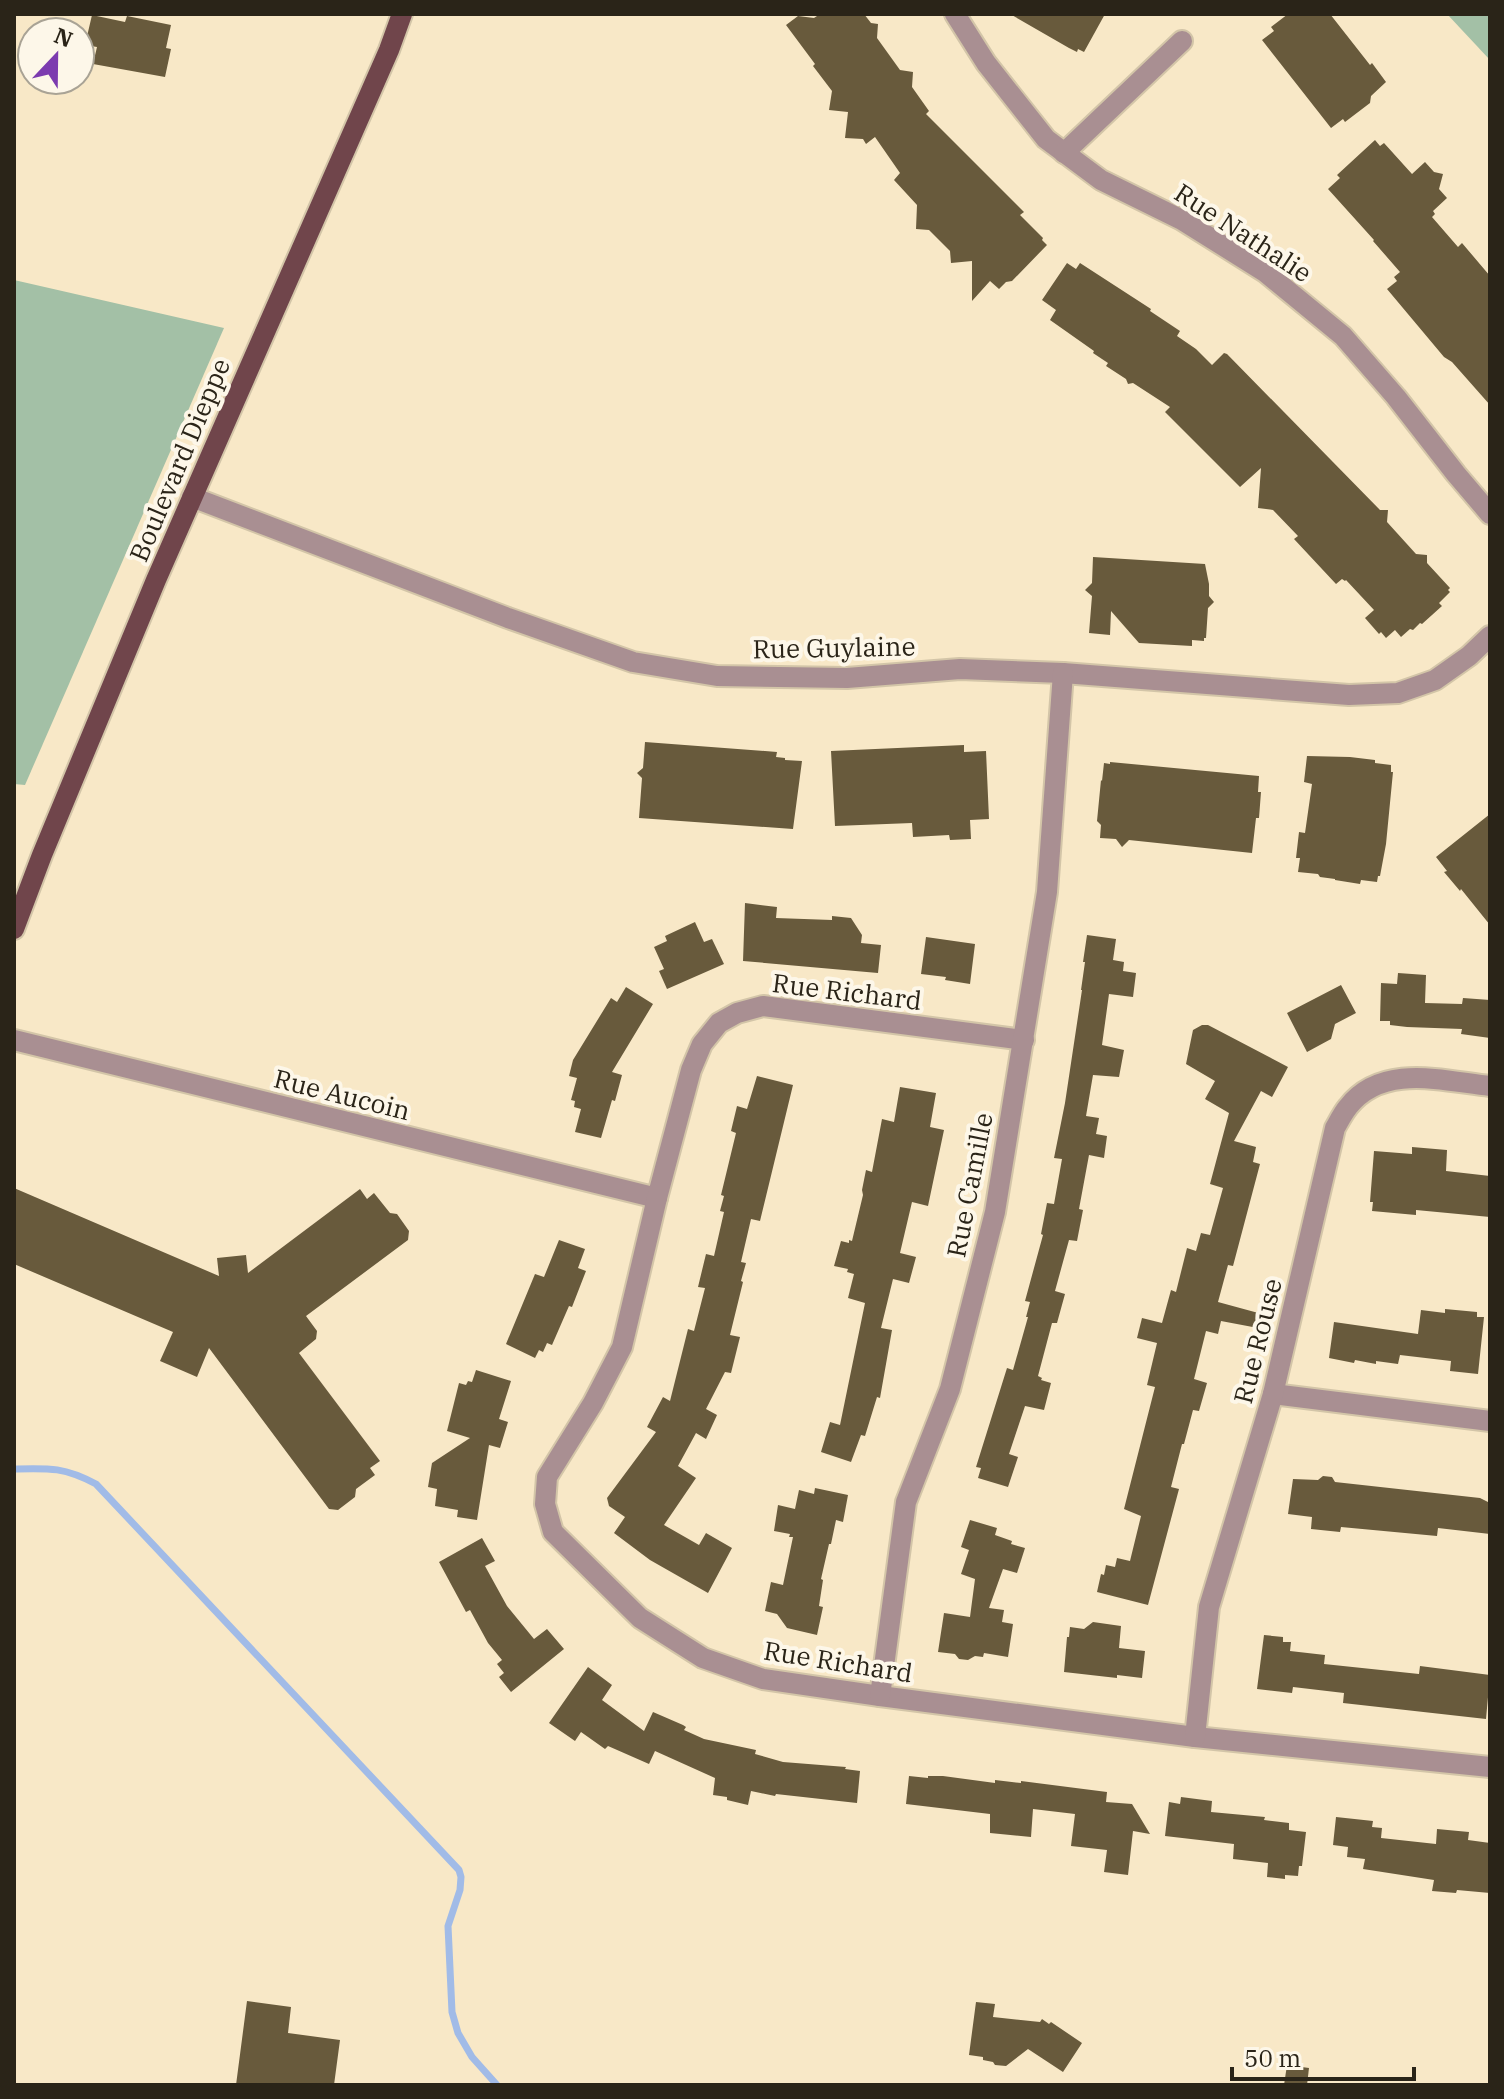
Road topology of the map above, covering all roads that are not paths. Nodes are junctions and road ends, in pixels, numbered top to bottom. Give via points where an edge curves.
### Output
1 (402, 14) edge
2 (955, 14) edge
3 (1182, 41) dead end
4 (1064, 153) junction
5 (192, 497) junction
6 (1490, 514) edge
7 (1490, 636) edge
8 (1063, 673) junction
9 (14, 929) edge
10 (14, 1040) edge
11 (1024, 1040) junction
12 (1490, 1086) edge
13 (657, 1198) junction
14 (1273, 1394) junction
15 (1490, 1421) edge
16 (880, 1696) junction
17 (1195, 1737) junction
18 (1490, 1767) edge

1 - 5 main road, Boulevard Dieppe
2 - 4 street, Rue Nathalie via 986,63 1046,139
3 - 4 street
4 - 6 street, Rue Nathalie via 1101,180 1182,220 1265,272 1343,336
5 - 8 street, Rue Guylaine via 633,662 717,676 847,678 960,669
5 - 9 main road, Boulevard Dieppe
7 - 8 street, Rue Guylaine via 1435,680 1398,693 1349,695
8 - 11 street, Rue Camille via 1047,892
10 - 13 street, Rue Aucoin
11 - 13 street, Rue Richard via 763,1006 737,1013 719,1023 702,1044
11 - 16 street, Rue Camille via 995,1212 950,1389 906,1502
12 - 14 street, Rue Rouse via 1405,1077 1374,1085 1350,1105 1335,1128
13 - 16 street, Rue Richard via 622,1347 547,1477 545,1504 553,1532 640,1618 703,1658 763,1679
14 - 15 street
14 - 17 street, Rue Rouse via 1209,1607
16 - 17 street, Rue Richard
17 - 18 street, Rue Richard

